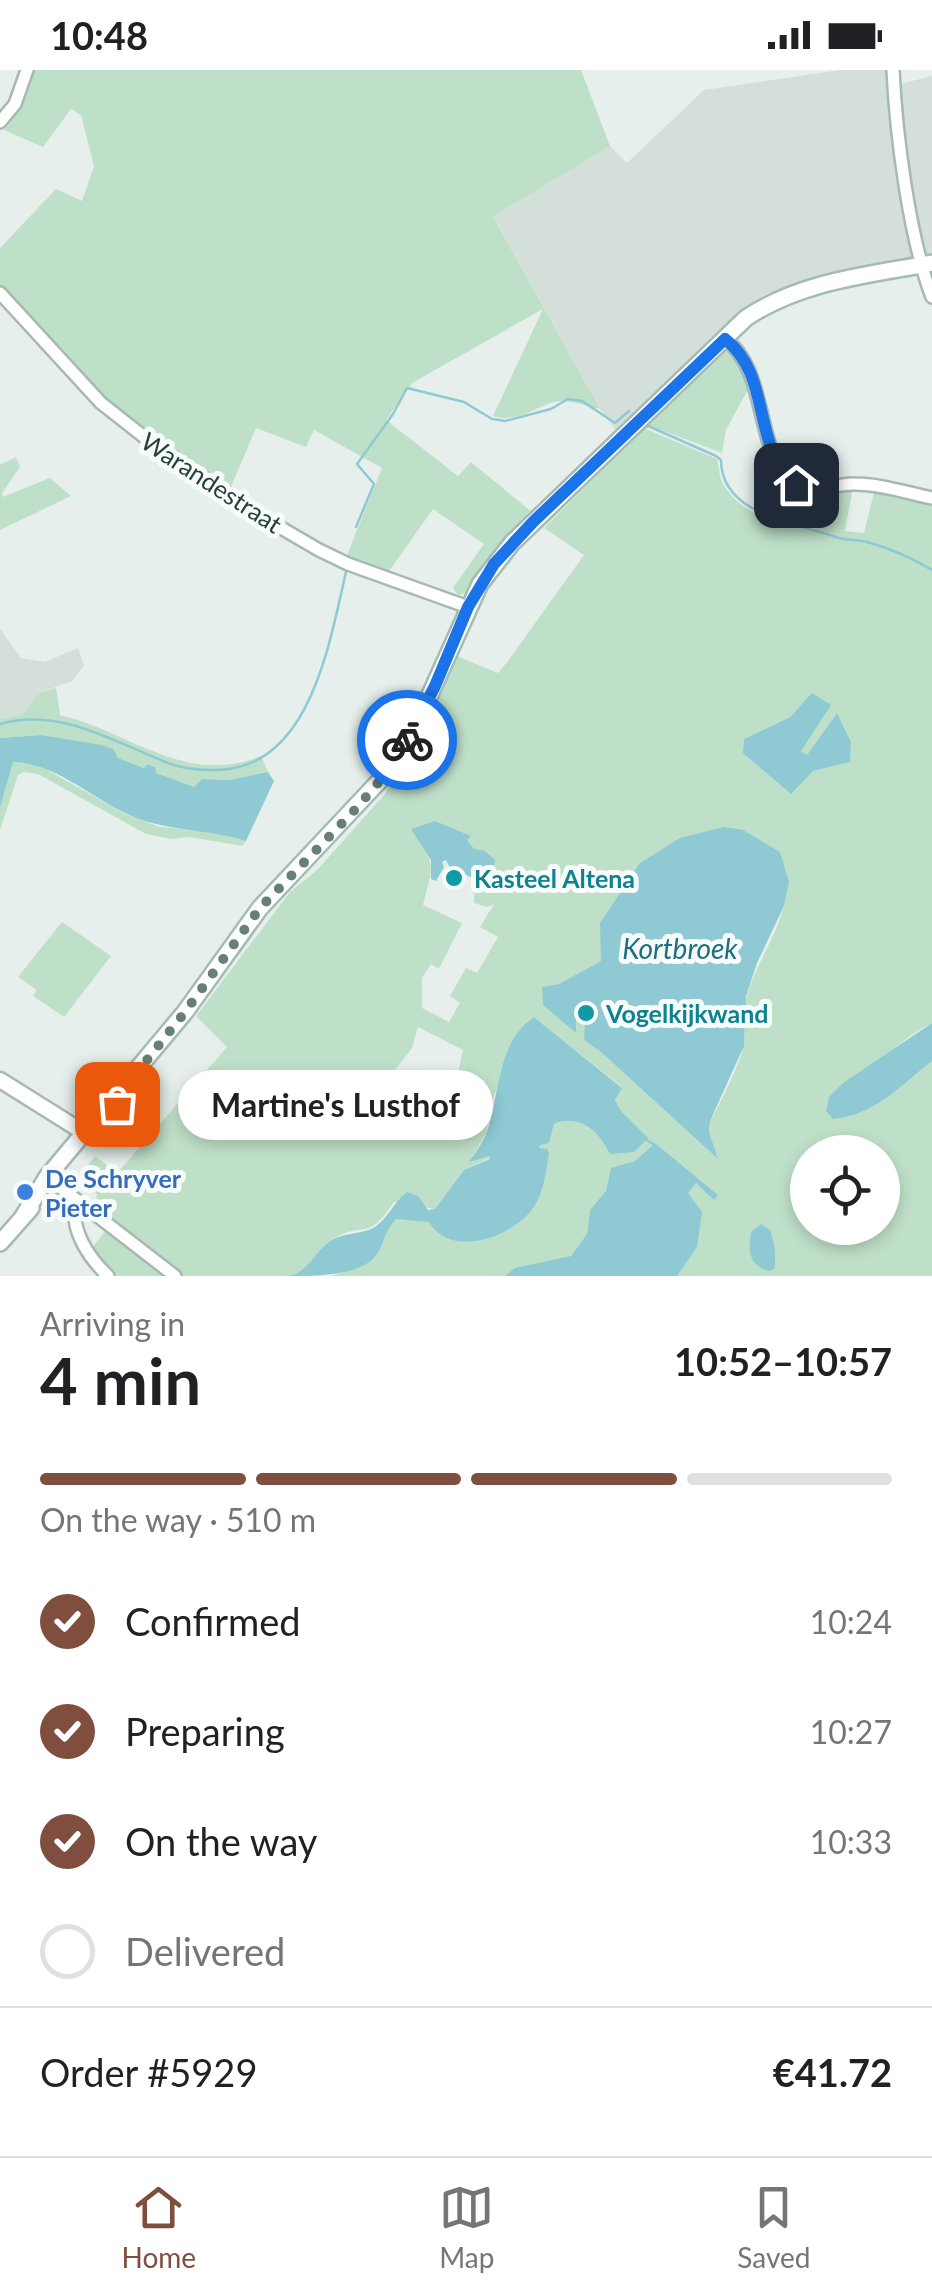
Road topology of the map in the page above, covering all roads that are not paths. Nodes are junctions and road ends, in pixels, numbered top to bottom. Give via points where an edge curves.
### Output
1 (28, 70) edge
2 (893, 70) edge
3 (0, 122) edge
4 (927, 264) edge
5 (0, 294) edge
6 (932, 297) edge
7 (725, 339) junction
8 (932, 498) edge
9 (468, 607) junction
10 (0, 1080) edge
11 (88, 1134) junction
12 (50, 1180) junction
13 (77, 1201) junction
14 (0, 1243) edge
15 (108, 1276) edge
16 (175, 1276) edge

1 - 3 street
2 - 4 street via 905,172
4 - 6 street
4 - 7 main road via 819,284 774,300
5 - 9 street, Warandestraat via 101,404 162,450 319,550
7 - 8 street via 749,367 777,464 796,485 853,483
7 - 9 main road via 512,543
9 - 11 main road via 421,715 384,776 260,908
10 - 11 street
11 - 12 main road
12 - 13 street
12 - 14 main road
13 - 15 street via 77,1228
13 - 16 street

